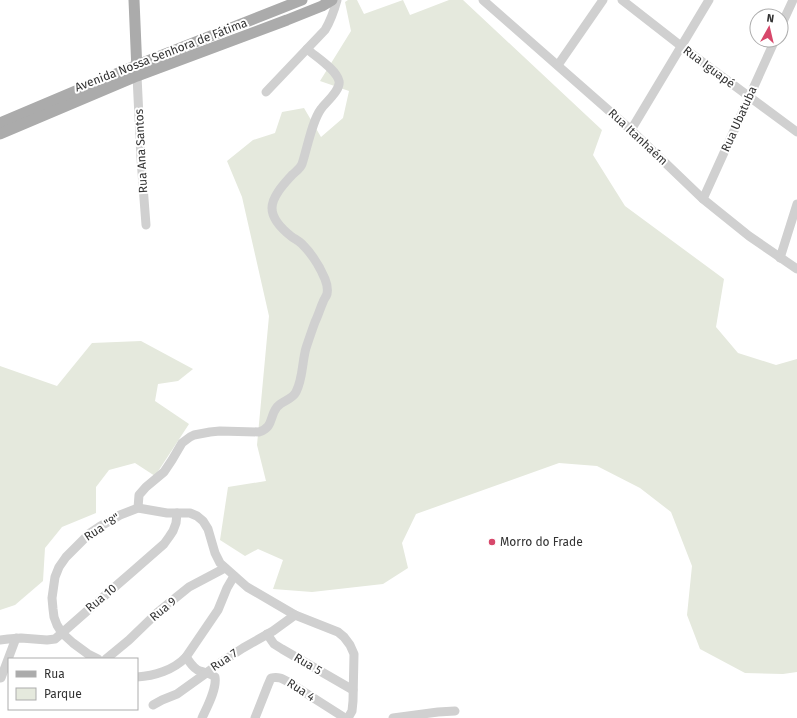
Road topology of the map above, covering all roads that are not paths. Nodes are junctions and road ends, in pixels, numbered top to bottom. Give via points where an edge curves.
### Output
1 (134, 0) edge
2 (302, 0) edge
3 (332, 0) edge
4 (337, 0) edge
5 (603, 0) edge
6 (622, 0) edge
7 (709, 0) edge
8 (795, 0) edge
9 (485, 1) edge
10 (285, 3) edge
11 (789, 11) edge
12 (680, 46) junction
13 (771, 48) edge
14 (307, 49) junction
15 (558, 65) junction
16 (137, 71) junction
17 (266, 92) dead end
18 (749, 97) junction
19 (0, 123) edge
20 (631, 130) junction
21 (797, 132) edge
22 (0, 134) edge
23 (703, 199) junction
24 (797, 204) edge
25 (146, 225) dead end
26 (780, 258) junction
27 (797, 269) edge
28 (138, 508) junction
29 (177, 513) junction
30 (225, 568) junction
31 (237, 578) junction
32 (295, 615) junction
33 (62, 633) junction
34 (267, 634) junction
35 (16, 638) junction
36 (0, 640) edge
37 (186, 657) junction
38 (12, 658) edge
39 (96, 658) edge
40 (107, 658) edge
41 (8, 665) edge
42 (206, 673) junction
43 (138, 677) edge
44 (1, 678) dead end
45 (353, 690) junction
46 (154, 705) dead end
47 (456, 711) dead end
48 (408, 717) edge
49 (202, 718) edge
50 (255, 718) edge
51 (346, 718) edge
52 (393, 718) edge

1 - 16 main road
2 - 10 main road, Avenida Nossa Senhora de Fátima
3 - 16 main road, Avenida Nossa Senhora de Fátima via 287,20
4 - 14 street via 330,22
5 - 15 street
6 - 12 street, Rua Iguapé
7 - 12 street
8 - 11 street
9 - 15 street, Rua Itanhaém
10 - 16 main road, Avenida Nossa Senhora de Fátima
12 - 18 street, Rua Iguapé
12 - 20 street
13 - 18 street, Rua Ubatuba
14 - 17 street
14 - 28 street via 333,71 339,86 318,115 300,169 275,197 272,208 278,224 310,252 327,287 326,297 306,349 296,392 276,408 269,427 264,430 210,432 194,435 182,443 164,472 140,495
15 - 20 street, Rua Itanhaém
16 - 19 main road, Avenida Nossa Senhora de Fátima
16 - 22 main road, Avenida Nossa Senhora de Fátima
16 - 25 street, Rua Ana Santos
18 - 21 street, Rua Iguapé
18 - 23 street, Rua Ubatuba
20 - 23 street, Rua Itanhaém
23 - 26 street, Rua Itanhaém
24 - 26 street
26 - 27 street, Rua Itanhaém
28 - 29 street via 167,514
28 - 33 street, Rua "8" via 99,526 59,567 53,589 52,609
29 - 30 street via 190,513 203,521 215,553
29 - 33 street, Rua 10 via 173,531 164,544
30 - 31 street
30 - 40 street, Rua 9 via 188,587
31 - 32 street via 247,587
31 - 37 street via 227,588 218,610
32 - 34 street, Rua 7
32 - 45 street via 344,636 354,654
33 - 35 street, Rua 10 via 55,639 48,640
33 - 39 street, Rua "8"
34 - 42 street, Rua 7
34 - 45 street, Rua 5 via 278,646
35 - 36 street, Rua 10
35 - 38 street
37 - 42 street via 194,669
37 - 43 street via 182,662 166,670
41 - 44 street
42 - 46 street, Rua 7 via 177,694
42 - 49 street via 214,675 215,682
45 - 51 street via 352,711
47 - 48 street
48 - 52 street
50 - 51 street, Rua 4 via 271,678 278,677

